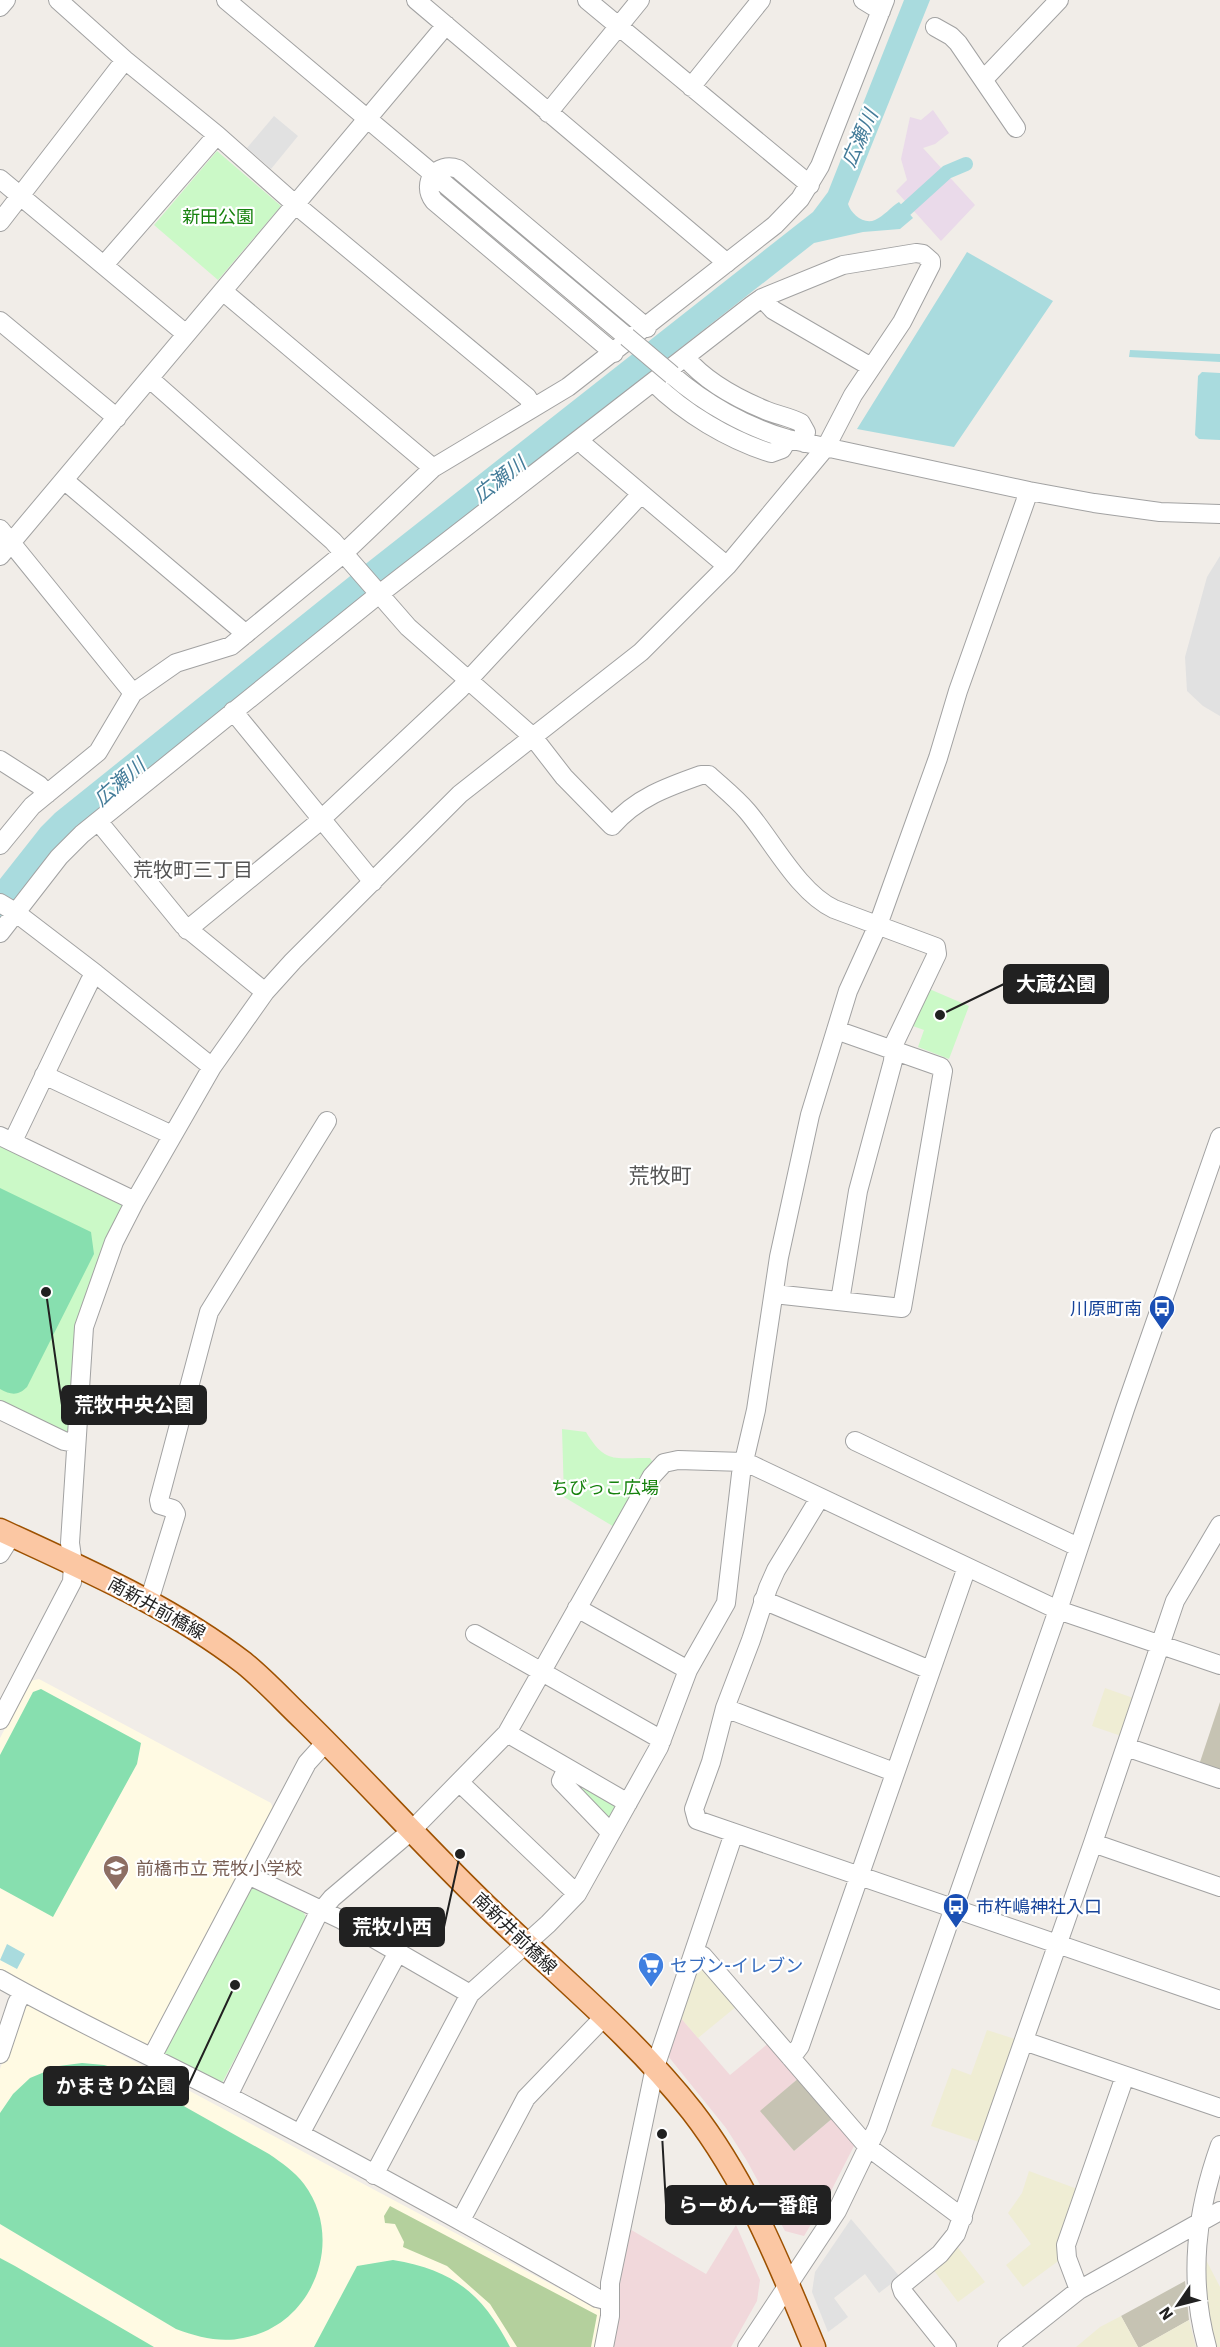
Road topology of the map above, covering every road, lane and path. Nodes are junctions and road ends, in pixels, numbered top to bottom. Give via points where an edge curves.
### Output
1 (6, 0) edge
2 (58, 0) edge
3 (226, 0) edge
4 (416, 0) edge
5 (587, 0) edge
6 (640, 0) edge
7 (761, 0) edge
8 (863, 0) edge
9 (1059, 0) edge
10 (883, 6) edge
11 (0, 8) edge
12 (446, 25) junction
13 (619, 27) junction
14 (935, 27) dead end
15 (125, 60) junction
16 (984, 78) junction
17 (691, 87) junction
18 (548, 113) junction
19 (368, 120) junction
20 (1016, 128) dead end
21 (217, 135) junction
22 (433, 174) junction
23 (0, 179) edge
24 (810, 185) junction
25 (22, 197) junction
26 (296, 205) junction
27 (0, 222) edge
28 (727, 263) junction
29 (104, 265) junction
30 (224, 292) junction
31 (762, 298) junction
32 (0, 321) edge
33 (647, 328) junction
34 (186, 334) junction
35 (614, 353) junction
36 (685, 357) junction
37 (871, 367) junction
38 (150, 379) junction
39 (653, 381) junction
40 (533, 407) junction
41 (117, 418) junction
42 (580, 439) junction
43 (796, 441) junction
44 (826, 447) junction
45 (433, 468) junction
46 (64, 480) junction
47 (1029, 491) junction
48 (641, 494) junction
49 (1220, 514) edge
50 (4, 543) edge
51 (344, 553) junction
52 (727, 566) junction
53 (379, 593) junction
54 (246, 634) junction
55 (468, 680) junction
56 (134, 693) junction
57 (233, 711) junction
58 (533, 737) junction
59 (0, 760) edge
60 (47, 794) junction
61 (321, 819) junction
62 (98, 821) junction
63 (0, 845) edge
64 (373, 882) junction
65 (8, 908) edge
66 (878, 925) junction
67 (187, 930) junction
68 (0, 933) edge
69 (96, 974) junction
70 (265, 992) junction
71 (836, 1030) junction
72 (894, 1050) junction
73 (212, 1067) junction
74 (44, 1075) junction
75 (327, 1122) dead end
76 (172, 1135) junction
77 (1220, 1137) edge
78 (6, 1139) edge
79 (1215, 1167) edge
80 (135, 1201) junction
81 (774, 1294) junction
82 (840, 1301) junction
83 (0, 1410) edge
84 (855, 1442) dead end
85 (75, 1443) junction
86 (744, 1462) junction
87 (819, 1498) junction
88 (1220, 1524) edge
89 (6, 1532) edge
90 (1078, 1547) junction
91 (0, 1554) edge
92 (73, 1564) junction
93 (967, 1567) junction
94 (763, 1600) junction
95 (148, 1601) junction
96 (577, 1608) junction
97 (1058, 1610) junction
98 (475, 1634) dead end
99 (1161, 1645) junction
100 (1220, 1665) edge
101 (688, 1670) junction
102 (930, 1670) junction
103 (540, 1672) junction
104 (725, 1708) junction
105 (0, 1720) edge
106 (507, 1733) junction
107 (662, 1740) junction
108 (326, 1742) junction
109 (1126, 1747) junction
110 (567, 1768) junction
111 (894, 1772) junction
112 (1220, 1779) edge
113 (459, 1782) junction
114 (628, 1803) junction
115 (411, 1831) junction
116 (611, 1833) junction
117 (734, 1833) junction
118 (1094, 1843) junction
119 (248, 1875) junction
120 (858, 1876) junction
121 (1220, 1887) edge
122 (576, 1894) junction
123 (953, 1909) junction
124 (322, 1910) junction
125 (1057, 1944) junction
126 (525, 1946) junction
127 (398, 1952) junction
128 (694, 1952) junction
129 (0, 1979) edge
130 (23, 1992) junction
131 (470, 1994) junction
132 (1220, 2000) edge
133 (604, 2017) junction
134 (1024, 2041) junction
135 (0, 2054) edge
136 (152, 2057) junction
137 (790, 2058) junction
138 (655, 2067) junction
139 (1125, 2076) junction
140 (228, 2096) junction
141 (1220, 2108) edge
142 (300, 2134) junction
143 (1220, 2145) edge
144 (868, 2147) junction
145 (374, 2175) junction
146 (1220, 2211) edge
147 (963, 2218) junction
148 (462, 2220) junction
149 (1198, 2224) junction
150 (788, 2284) junction
151 (1079, 2290) junction
152 (610, 2301) junction
153 (604, 2347) edge
154 (747, 2347) edge
155 (814, 2347) edge
156 (947, 2347) edge
157 (1006, 2347) edge
158 (1207, 2347) edge

1 - 11 street
2 - 15 street
3 - 19 street
4 - 12 street
5 - 13 street
6 - 13 street
7 - 17 street
8 - 10 street
9 - 16 street
10 - 24 street
12 - 18 street
12 - 19 street
13 - 17 street
13 - 18 street
14 - 16 street via 958,43
15 - 21 street
15 - 25 street
16 - 20 street
17 - 24 street
18 - 28 street
19 - 22 street
19 - 26 street
21 - 26 street
21 - 29 street
22 - 33 street via 440,168 453,167 472,180
22 - 35 street via 430,195
22 - 43 street, bridge via 672,375 716,407
23 - 25 street
24 - 28 street via 775,225
25 - 27 street
25 - 29 street
26 - 30 street
26 - 40 street via 526,397
28 - 33 street
29 - 34 street
30 - 34 street
30 - 45 street
31 - 36 street
31 - 37 street via 773,310
31 - 37 street via 843,265 924,254 931,266 902,322
32 - 41 street
33 - 35 street
34 - 38 street
35 - 40 street
36 - 39 street
36 - 43 street via 724,389 804,427
37 - 44 street
38 - 41 street
38 - 51 street
39 - 42 street
39 - 43 street via 726,434 767,452 775,453
40 - 45 street
41 - 46 street
42 - 48 street
42 - 53 street
43 - 44 street
44 - 47 street
44 - 52 street
45 - 51 street
46 - 50 street
46 - 54 street
47 - 49 street via 1160,512
47 - 66 street
48 - 52 street
48 - 55 street
50 - 56 street
51 - 53 street
51 - 54 street
52 - 58 street via 641,652
53 - 55 street via 408,627
53 - 57 street
54 - 56 street via 225,649 176,663
55 - 58 street
55 - 61 street
56 - 60 street via 98,752
57 - 61 street
57 - 62 street
58 - 64 street via 460,794
58 - 66 street via 564,777 612,826 628,809 649,796 709,775 746,809 813,895 834,909
59 - 60 street
60 - 63 street
61 - 64 street
61 - 67 street
62 - 65 street
62 - 67 street
64 - 70 street
65 - 68 street
65 - 69 street
66 - 71 street via 848,991
66 - 72 street via 937,949
67 - 70 street
69 - 73 street
69 - 74 street
70 - 73 street
71 - 72 street
71 - 81 street via 804,1139
72 - 82 street via 858,1191
72 - 82 street via 943,1071 902,1308
73 - 76 street
74 - 76 street
74 - 78 street
75 - 95 street via 208,1312 159,1500 160,1505 176,1514
76 - 80 street
77 - 79 street
78 - 80 street
79 - 90 street
80 - 85 street via 114,1242 84,1327
81 - 82 street
81 - 86 street
83 - 85 street
84 - 90 street
85 - 92 street via 70,1543
86 - 87 street
86 - 96 street via 678,1460 658,1468
86 - 101 street via 728,1598
87 - 93 street
87 - 94 street via 776,1570
88 - 99 street via 1175,1601
89 - 91 street
89 - 92 main road, 南新井前橋線
90 - 97 street
92 - 95 main road, 南新井前橋線
92 - 105 street via 68,1593
93 - 97 street
93 - 102 street
94 - 102 street
94 - 104 street
95 - 108 main road, 南新井前橋線 via 247,1665
96 - 101 street
96 - 103 street
97 - 99 street
97 - 123 street
98 - 103 street
99 - 100 street
99 - 109 street
101 - 107 street
102 - 111 street
103 - 106 street
103 - 107 street
104 - 111 street
104 - 117 street via 694,1814 698,1820
106 - 110 street
106 - 113 street
107 - 114 street
108 - 115 main road, 南新井前橋線
108 - 119 street via 307,1763
109 - 112 street
109 - 118 street
110 - 114 street
110 - 116 street via 561,1781
111 - 120 street
113 - 115 street
113 - 122 street
114 - 116 street
115 - 124 street
115 - 126 main road, 南新井前橋線
116 - 122 street
117 - 120 street
117 - 128 street
118 - 121 street
118 - 125 street
119 - 124 street
119 - 136 street
120 - 123 street
120 - 137 street via 800,2046
122 - 126 street
123 - 125 street
123 - 144 street
124 - 127 street
124 - 140 street
125 - 132 street
125 - 134 street
126 - 131 street
126 - 133 main road, 南新井前橋線
127 - 131 street
127 - 142 street
128 - 137 street via 703,1956
128 - 138 street
129 - 130 street
130 - 135 street
130 - 136 street
131 - 145 street
133 - 138 main road, 南新井前橋線
133 - 148 street via 526,2097
134 - 139 street
134 - 147 street
136 - 140 street
137 - 144 street
138 - 150 main road, 南新井前橋線 via 692,2112 737,2179
138 - 152 street via 610,2283
139 - 141 street
139 - 151 street via 1066,2245
140 - 142 street
142 - 145 street
143 - 149 street
144 - 147 street
144 - 150 street via 837,2211
145 - 148 street
146 - 149 street
147 - 156 street via 950,2245 901,2289
148 - 152 street via 597,2298
149 - 151 street
149 - 158 street via 1195,2277
150 - 154 street
150 - 155 main road, 南新井前橋線
151 - 157 street
152 - 153 street

